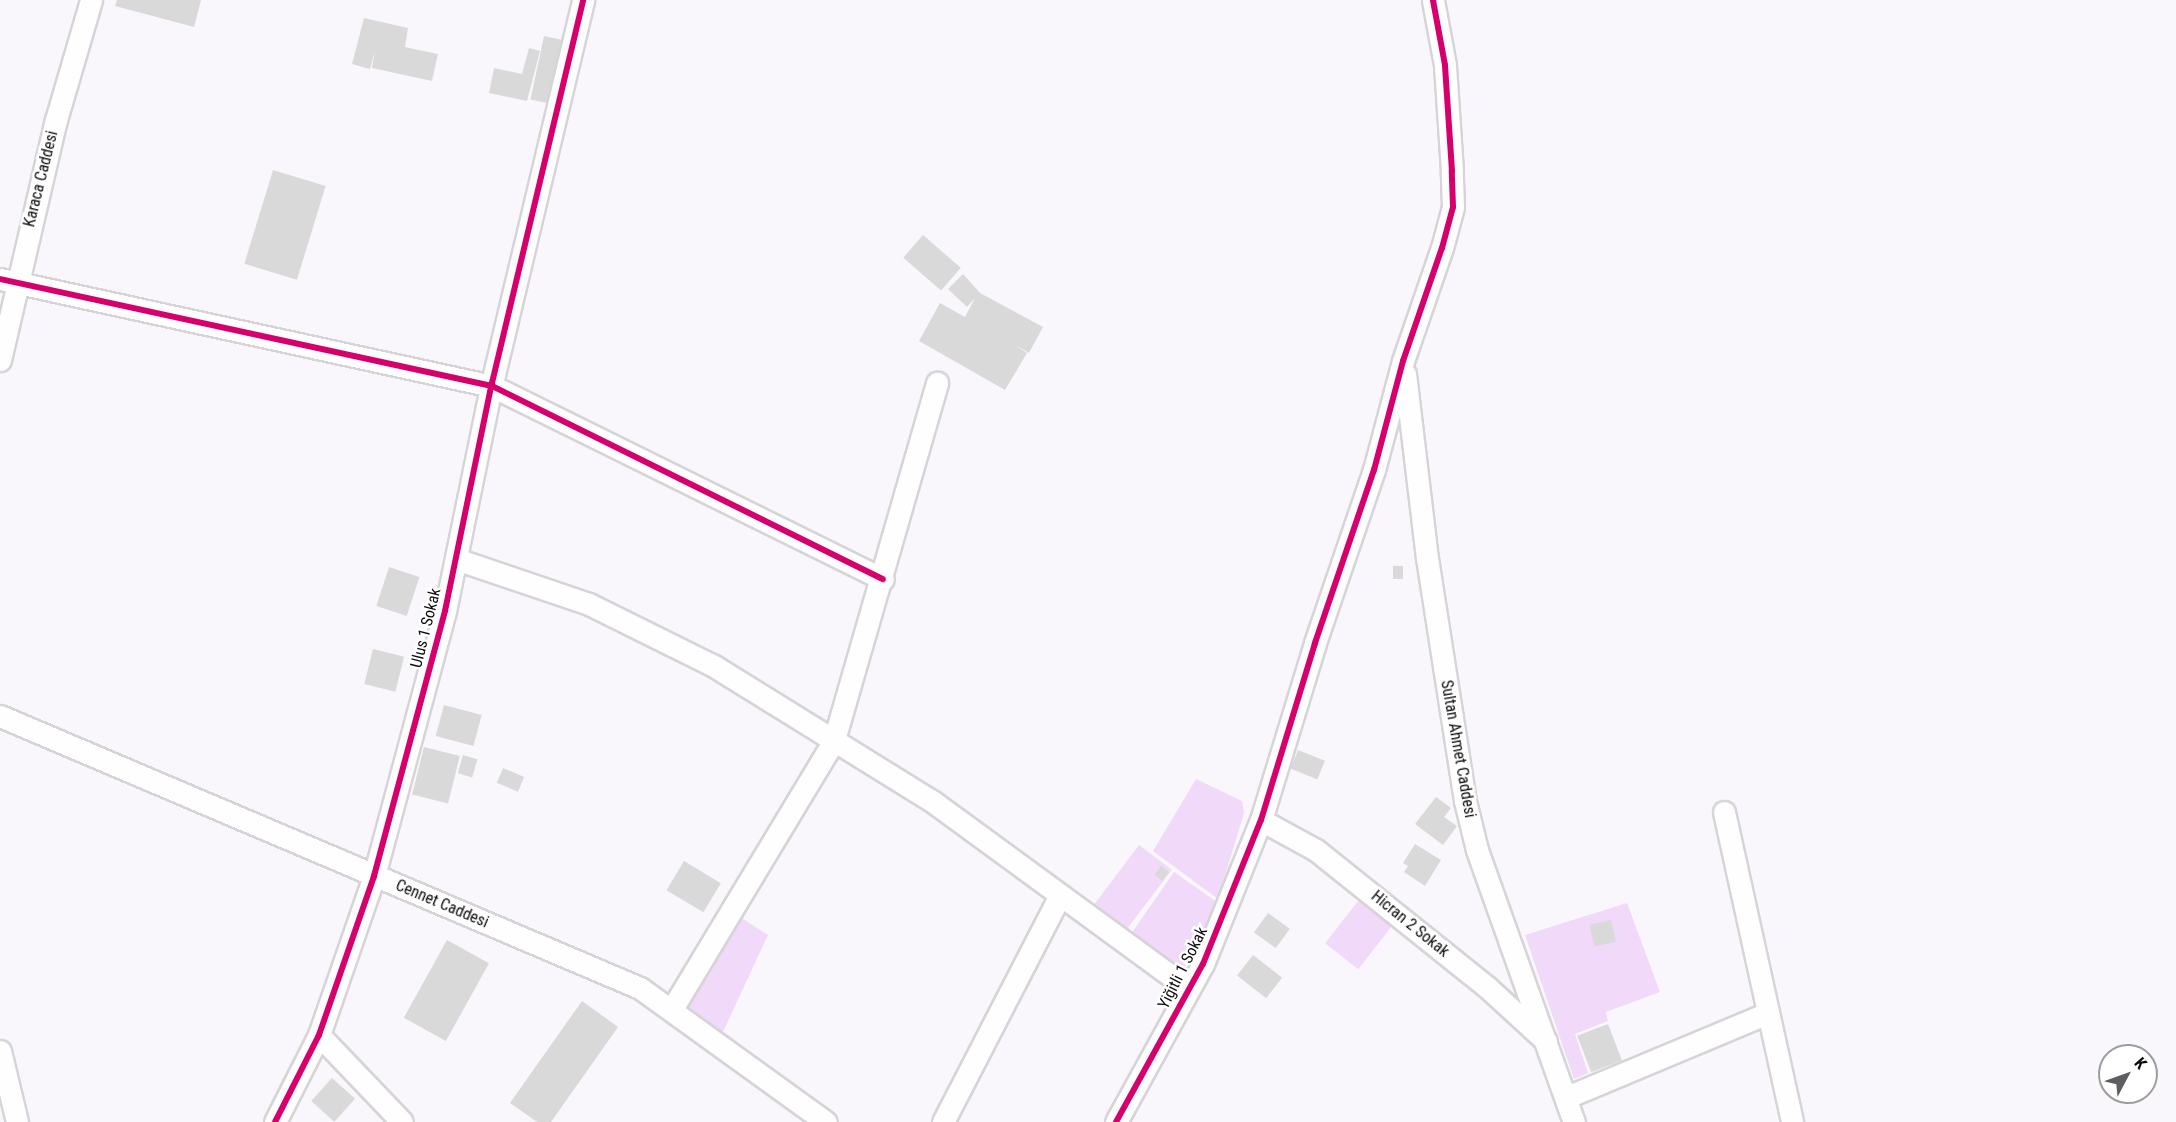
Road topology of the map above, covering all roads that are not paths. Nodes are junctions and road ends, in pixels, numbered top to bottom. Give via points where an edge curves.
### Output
1 (91, 0) edge
2 (583, 0) edge
3 (1433, 0) edge
4 (8, 281) edge
5 (0, 360) edge
6 (1403, 361) junction
7 (937, 383) dead end
8 (492, 384) junction
9 (456, 560) junction
10 (883, 579) junction
11 (0, 716) edge
12 (834, 740) junction
13 (1724, 812) dead end
14 (1261, 820) junction
15 (374, 876) junction
16 (1059, 897) junction
17 (1189, 989) junction
18 (672, 1009) junction
19 (1768, 1013) junction
20 (319, 1035) junction
21 (1549, 1044) junction
22 (0, 1051) edge
23 (1567, 1097) junction
24 (17, 1122) edge
25 (275, 1122) edge
26 (402, 1122) edge
27 (825, 1122) edge
28 (943, 1122) edge
29 (1116, 1122) edge
30 (1574, 1122) edge
31 (1792, 1122) edge

1 - 4 street, Karaca Caddesi
2 - 8 street, Ulus 1 Sokak
3 - 6 street, Yiğitli 1 Sokak via 1446,75 1453,207
4 - 5 street, Karaca Caddesi
4 - 8 street
6 - 14 street, Yiğitli 1 Sokak via 1374,470
6 - 21 street, Sultan Ahmet Caddesi via 1427,558 1465,801 1477,850
7 - 10 street
8 - 9 street, Ulus 1 Sokak
8 - 10 street
9 - 12 street via 544,587 632,623 714,666
9 - 15 street, Ulus 1 Sokak
10 - 12 street
11 - 15 street, Cennet Caddesi
12 - 16 street via 932,801
12 - 18 street
13 - 19 street
14 - 17 street, Yiğitli 1 Sokak via 1222,920
14 - 21 street, Hicran 2 Sokak via 1295,835 1326,857 1478,980
15 - 18 street, Cennet Caddesi via 640,988
15 - 20 street, Ulus 1 Sokak
16 - 17 street
16 - 28 street
17 - 29 street, Yiğitli 1 Sokak
18 - 27 street, Cennet Caddesi
19 - 23 street
19 - 31 street
20 - 25 street, Ulus 1 Sokak
20 - 26 street
21 - 23 street, Sultan Ahmet Caddesi
22 - 24 street
23 - 30 street, Sultan Ahmet Caddesi

